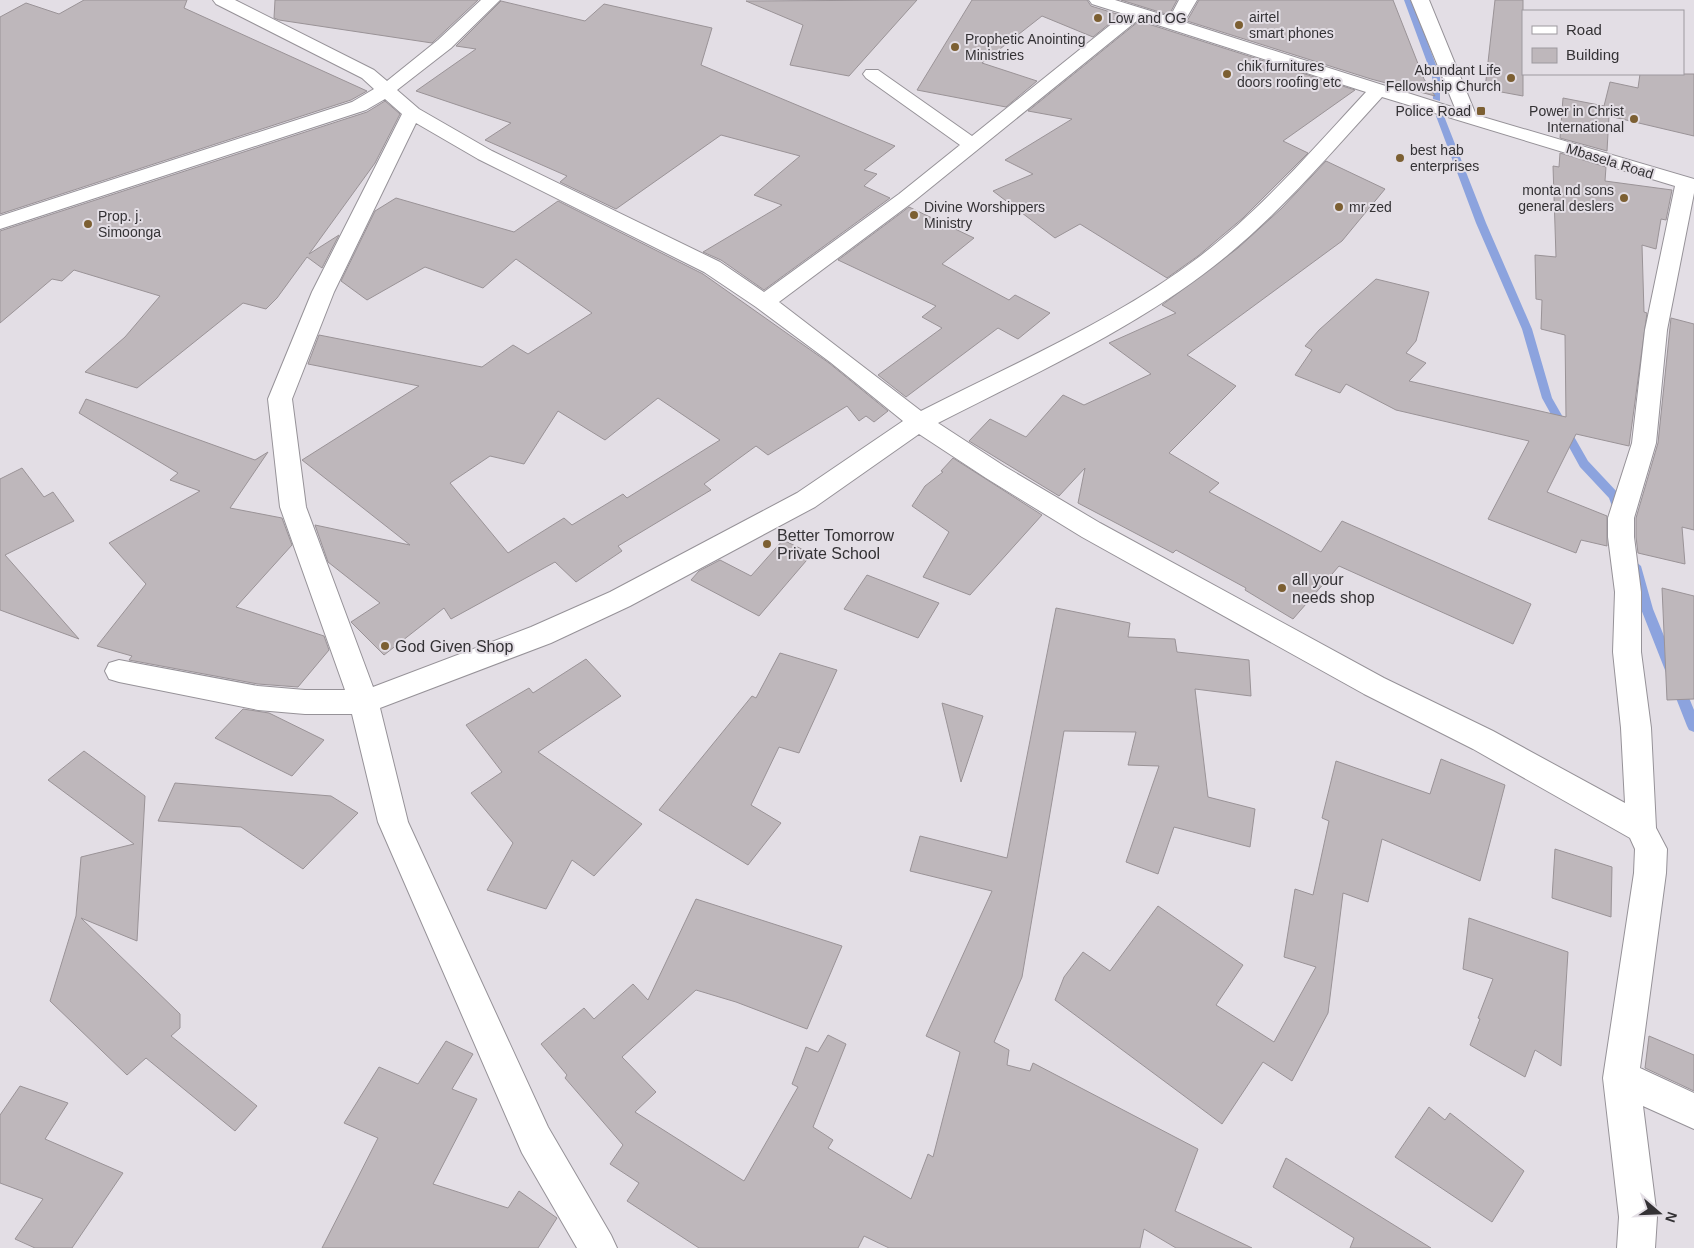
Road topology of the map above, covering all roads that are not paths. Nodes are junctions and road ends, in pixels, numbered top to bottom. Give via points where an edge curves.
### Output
1 (222, 0) edge
2 (490, 0) edge
3 (1098, 0) edge
4 (1188, 0) edge
5 (1420, 0) edge
6 (1136, 13) junction
7 (1174, 25) junction
8 (872, 74) dead end
9 (387, 90) junction
10 (1378, 90) junction
11 (412, 113) junction
12 (1468, 118) junction
13 (972, 146) junction
14 (1690, 184) edge
15 (0, 223) edge
16 (764, 302) junction
17 (919, 422) junction
18 (119, 671) dead end
19 (364, 702) junction
20 (1640, 828) junction
21 (1621, 1078) junction
22 (1694, 1111) edge
23 (598, 1248) edge
24 (1636, 1248) edge

1 - 9 street via 368,74
2 - 9 street via 458,33
3 - 6 street, Mbasela Road
4 - 7 street
5 - 12 street
6 - 7 street, Mbasela Road
6 - 13 street
7 - 10 street, Mbasela Road
8 - 13 street
9 - 11 street
9 - 15 street via 359,106 331,116
10 - 12 street, Mbasela Road
10 - 17 street via 1268,210 1206,262 1155,297 1083,338
11 - 16 street via 485,155 712,267
11 - 19 street via 323,292 280,399 293,507
12 - 14 street, Mbasela Road
13 - 16 street
14 - 20 street via 1656,330 1644,443 1621,518
16 - 17 street
17 - 19 street via 806,500 620,599 541,635
17 - 20 street via 1091,530
18 - 19 street via 258,698
19 - 23 street via 393,822 535,1140
20 - 21 street via 1651,849 1650,873
21 - 22 street
21 - 24 street via 1635,1182

